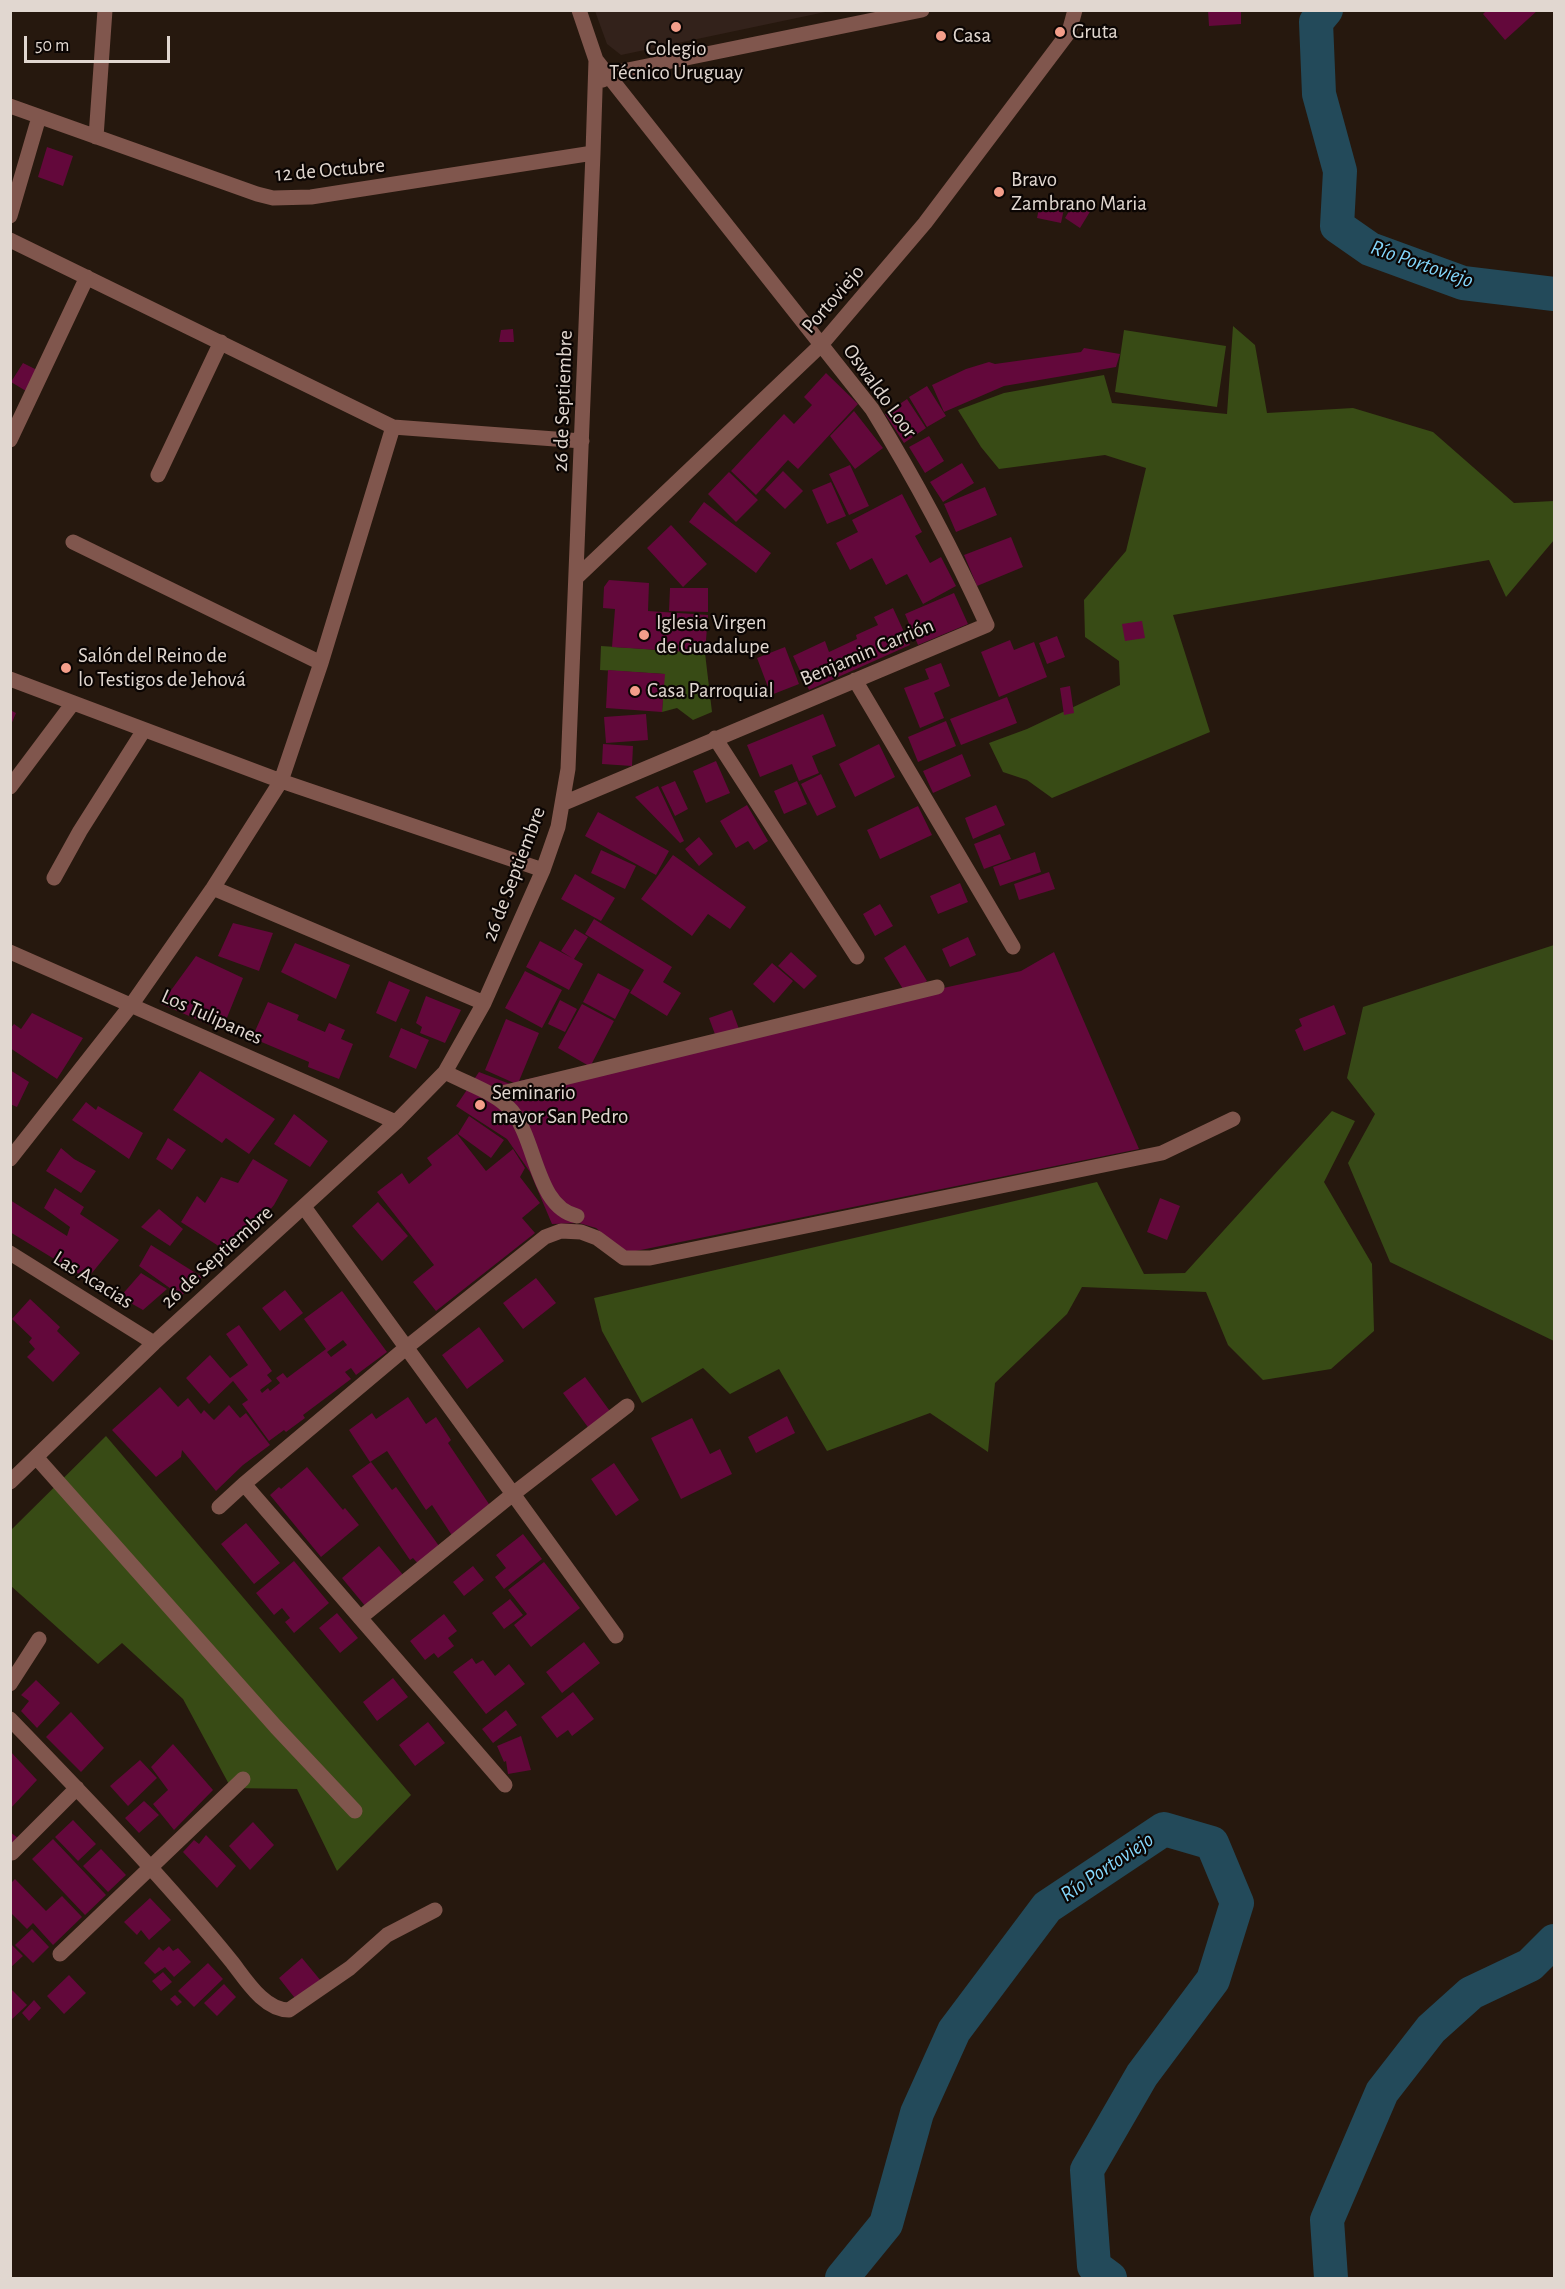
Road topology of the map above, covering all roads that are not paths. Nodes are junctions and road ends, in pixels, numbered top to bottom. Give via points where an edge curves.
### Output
1 (105, 10) edge
2 (579, 10) edge
3 (922, 10) edge
4 (1075, 10) edge
5 (596, 60) junction
6 (608, 74) junction
7 (595, 89) junction
8 (10, 106) edge
9 (39, 117) junction
10 (96, 137) junction
11 (593, 153) junction
12 (10, 216) edge
13 (10, 240) edge
14 (87, 277) junction
15 (221, 342) junction
16 (821, 345) junction
17 (393, 427) junction
18 (10, 440) edge
19 (582, 441) junction
20 (158, 476) dead end
21 (73, 543) dead end
22 (577, 577) junction
23 (987, 625) joint
24 (321, 663) junction
25 (10, 680) edge
26 (855, 680) junction
27 (73, 703) junction
28 (144, 730) junction
29 (715, 738) junction
30 (281, 781) junction
31 (10, 788) edge
32 (564, 803) junction
33 (543, 870) junction
34 (54, 878) dead end
35 (213, 888) junction
36 (1013, 947) dead end
37 (10, 952) edge
38 (857, 957) dead end
39 (937, 987) dead end
40 (132, 1004) junction
41 (484, 1004) junction
42 (445, 1072) junction
43 (494, 1095) junction
44 (1233, 1119) dead end
45 (396, 1122) junction
46 (10, 1159) edge
47 (304, 1207) junction
48 (577, 1216) dead end
49 (10, 1253) edge
50 (154, 1343) junction
51 (407, 1347) junction
52 (627, 1406) dead end
53 (36, 1457) junction
54 (10, 1482) edge
55 (244, 1484) junction
56 (513, 1494) junction
57 (219, 1507) dead end
58 (360, 1618) junction
59 (616, 1636) dead end
60 (39, 1639) dead end
61 (10, 1684) edge
62 (10, 1719) edge
63 (243, 1779) dead end
64 (504, 1785) dead end
65 (76, 1788) junction
66 (355, 1811) dead end
67 (12, 1853) edge
68 (150, 1868) junction
69 (435, 1910) dead end
70 (60, 1954) dead end

1 - 10 street
2 - 5 street, 26 de Septiembre
3 - 6 street
4 - 16 street, Portoviejo via 1069,32 932,214
5 - 6 street, Oswaldo Loor
5 - 7 street, 26 de Septiembre
6 - 7 street
6 - 16 street, Oswaldo Loor
7 - 11 street, 26 de Septiembre
8 - 9 street, 12 de Octubre
9 - 10 street, 12 de Octubre
9 - 12 street
10 - 11 street, 12 de Octubre via 273,198 311,197
11 - 19 street, 26 de Septiembre
13 - 14 street
14 - 15 street
14 - 18 street
15 - 17 street
15 - 20 street
16 - 22 street, Portoviejo
16 - 23 street, Oswaldo Loor via 872,409 910,471 955,554
17 - 19 street
17 - 24 street
19 - 22 street, 26 de Septiembre
21 - 24 street
22 - 32 street, 26 de Septiembre
23 - 26 street, Benjamin Carrión
24 - 30 street
25 - 27 street
26 - 29 street, Benjamin Carrión
26 - 36 street
27 - 28 street
27 - 31 street
28 - 30 street
28 - 34 street
29 - 32 street, Benjamin Carrión
29 - 38 street
30 - 33 street
30 - 35 street
32 - 33 street, 26 de Septiembre
33 - 41 street, 26 de Septiembre
35 - 40 street
35 - 41 street
37 - 40 street, Los Tulipanes
39 - 43 street
40 - 45 street, Los Tulipanes
40 - 46 street
41 - 42 street, 26 de Septiembre
42 - 43 street
42 - 45 street, 26 de Septiembre
43 - 48 street via 512,1111 526,1134 548,1196 565,1213
44 - 51 street via 1162,1153 650,1258 624,1258 597,1238 561,1231 545,1237
45 - 47 street, 26 de Septiembre
47 - 50 street, 26 de Septiembre
47 - 51 street
49 - 50 street, Las Acacias
50 - 53 street, 26 de Septiembre
51 - 55 street
51 - 56 street
52 - 56 street
53 - 54 street, 26 de Septiembre
53 - 66 street
55 - 57 street
55 - 58 street
56 - 58 street
56 - 59 street
58 - 64 street
60 - 61 street
62 - 65 street
63 - 68 street
65 - 67 street
65 - 68 street
68 - 69 street via 271,2006 281,2010 289,2010 350,1968 387,1935
68 - 70 street

